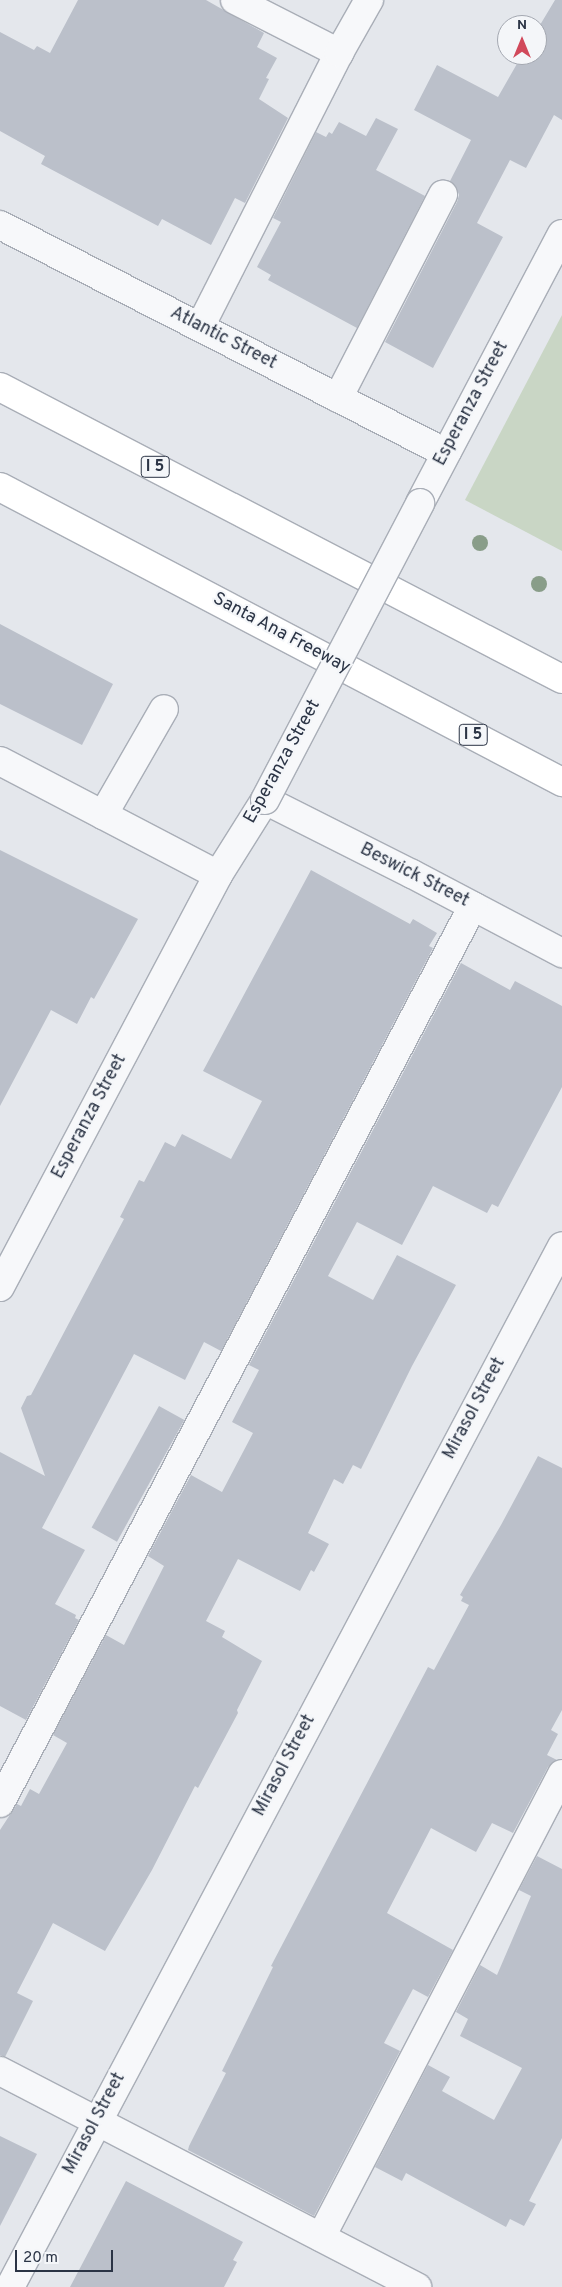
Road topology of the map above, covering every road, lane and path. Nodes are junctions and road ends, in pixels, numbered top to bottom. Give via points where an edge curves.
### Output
1 (236, 0) edge
2 (369, 0) edge
3 (339, 53) junction
4 (443, 195) dead end
5 (0, 225) edge
6 (562, 234) edge
7 (200, 327) junction
8 (0, 387) edge
9 (338, 398) junction
10 (446, 453) junction
11 (0, 487) edge
12 (562, 679) edge
13 (164, 709) dead end
14 (0, 761) edge
15 (562, 782) edge
16 (265, 800) junction
17 (103, 815) junction
18 (218, 876) junction
19 (473, 906) junction
20 (562, 953) edge
21 (562, 1246) edge
22 (0, 1287) edge
23 (562, 1774) edge
24 (0, 1803) edge
25 (0, 2071) edge
26 (96, 2121) junction
27 (321, 2237) junction
28 (408, 2285) edge
29 (10, 2287) edge

1 - 3 street
2 - 3 street
3 - 7 street
4 - 9 street
5 - 7 street, Atlantic Street
6 - 10 street, Esperanza Street
7 - 9 street, Atlantic Street
8 - 12 highway, I 5
9 - 10 street, Atlantic Street
10 - 16 street, Esperanza Street, bridge
11 - 15 highway, Santa Ana Freeway / I 5
13 - 17 street
14 - 17 street
16 - 18 street, Esperanza Street
16 - 19 street, Beswick Street
17 - 18 street
18 - 22 street, Esperanza Street
19 - 20 street, Beswick Street
19 - 24 street
21 - 26 street, Mirasol Street
23 - 27 street
25 - 26 street
26 - 27 street
26 - 29 street, Mirasol Street
27 - 28 street

